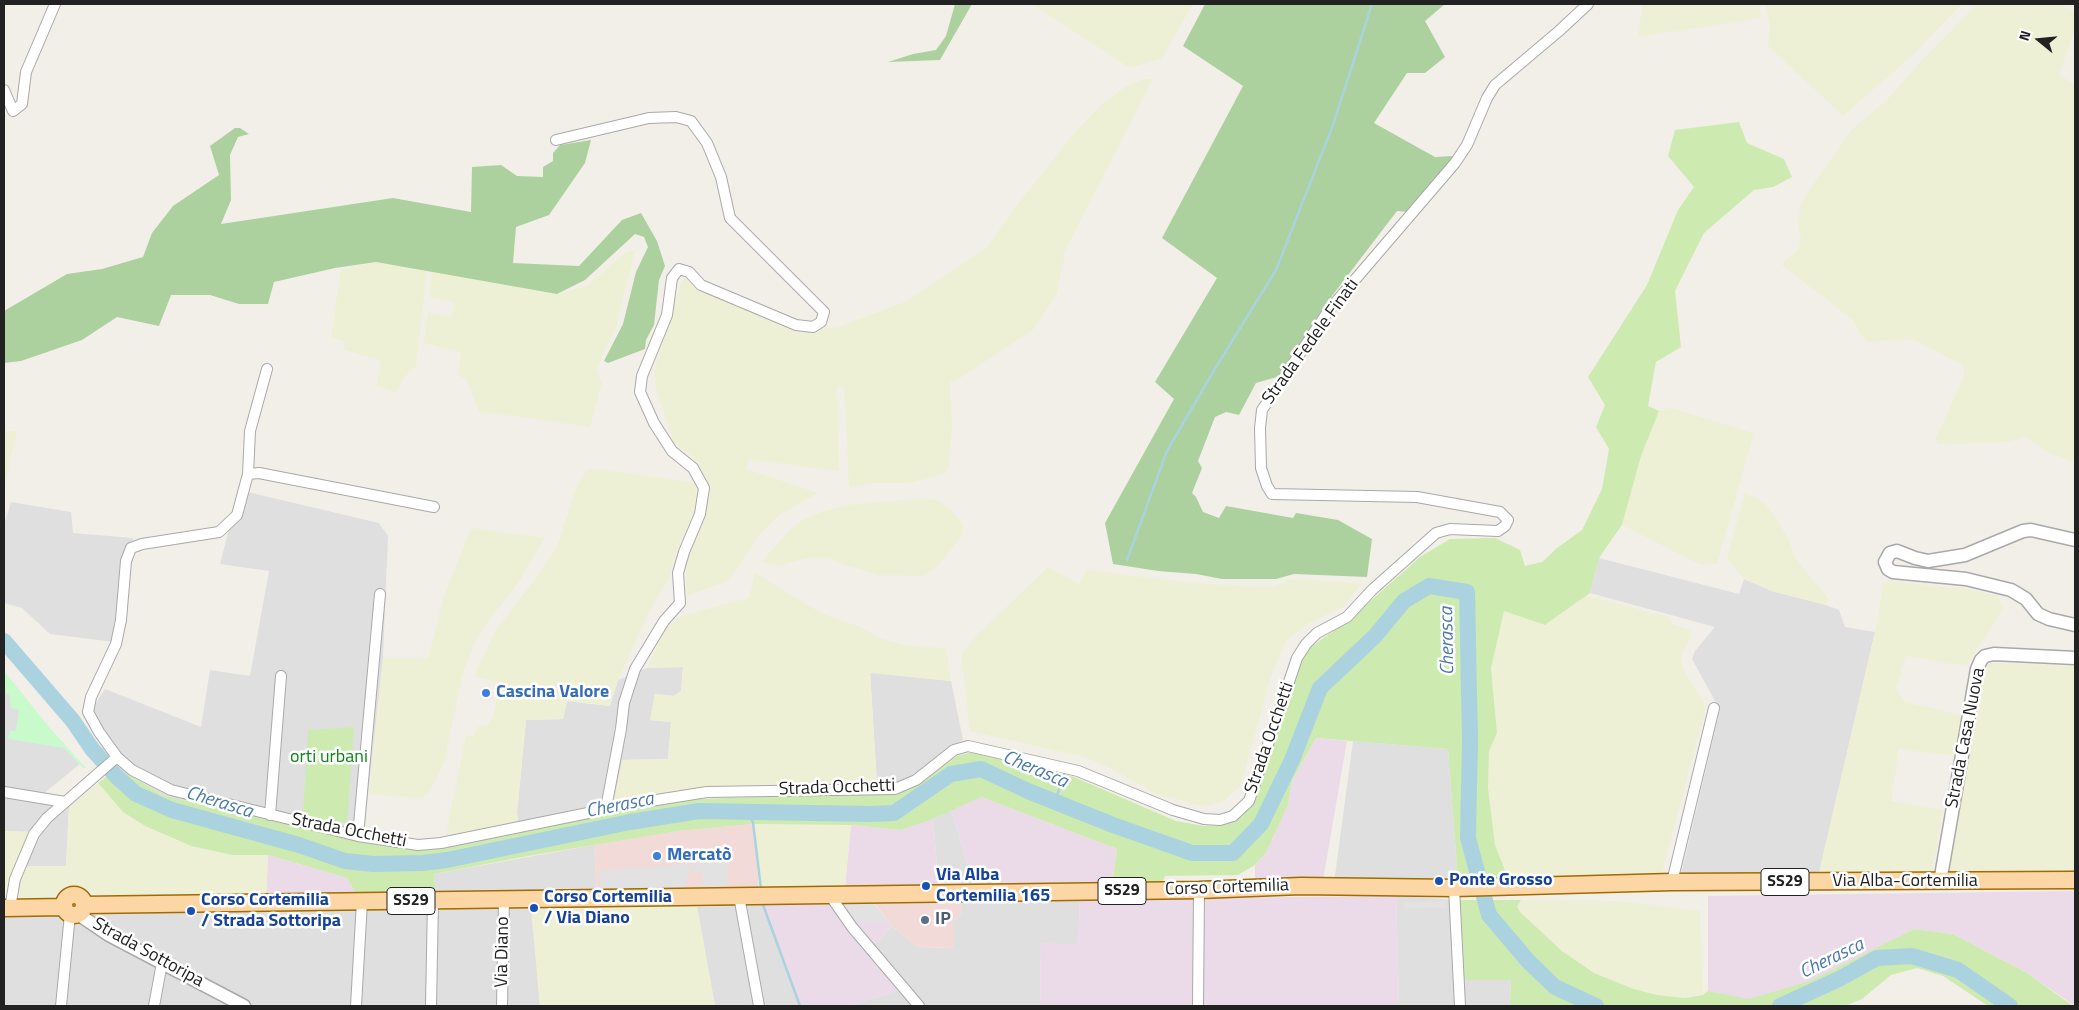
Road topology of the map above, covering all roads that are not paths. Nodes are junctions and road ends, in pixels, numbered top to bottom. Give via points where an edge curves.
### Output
1 (55, 4) edge
2 (1588, 4) edge
3 (4, 90) edge
4 (556, 140) dead end
5 (267, 369) dead end
6 (248, 474) junction
7 (434, 507) dead end
8 (1508, 520) joint
9 (2075, 540) edge
10 (380, 594) dead end
11 (2075, 625) edge
12 (2075, 658) edge
13 (281, 676) dead end
14 (1714, 708) dead end
15 (116, 757) junction
16 (4, 792) edge
17 (65, 802) junction
18 (606, 808) junction
19 (270, 815) junction
20 (358, 836) junction
21 (2075, 880) edge
22 (1672, 882) junction
23 (1940, 882) junction
24 (1457, 888) junction
25 (1199, 890) junction
26 (829, 894) junction
27 (761, 896) junction
28 (504, 898) junction
29 (433, 900) junction
30 (362, 901) junction
31 (7, 908) edge
32 (74, 910) junction
33 (162, 963) junction
34 (61, 1006) edge
35 (154, 1006) edge
36 (244, 1006) edge
37 (356, 1006) edge
38 (431, 1006) edge
39 (502, 1006) edge
40 (759, 1006) edge
41 (919, 1006) edge
42 (1198, 1006) edge
43 (1460, 1006) edge

1 - 3 street via 26,72 22,104 13,111
2 - 8 street, Strada Fedele Finati via 1496,85 1455,163 1329,310 1262,410 1261,468 1272,494 1417,498 1500,512
4 - 18 street via 649,118 676,117 691,121 706,143 721,177 730,218 824,312 822,322 813,326 796,326 701,285 689,272 678,269 672,278 667,315 642,376 640,392 672,451 692,468 704,488 700,514 678,573 680,603 664,621 635,669 624,703
5 - 6 street, Strada Occhetti via 250,431
6 - 7 street via 260,473
6 - 15 street, Strada Occhetti via 237,515 219,532 131,548 126,562 116,644 88,712
8 - 18 street, Strada Occhetti via 1498,530 1450,529 1436,533 1347,618 1317,632 1297,658 1249,801 1233,816 1220,820 1204,819 1173,810 1078,771 968,746 954,750 916,780 894,789 707,792
9 - 11 street via 2040,530 2023,531 1965,555 1928,561 1897,551 1890,553 1885,562 1893,572 1966,580 2011,590 2026,599 2038,614
10 - 20 street
12 - 23 street, Strada Casa Nuova via 1994,654 1981,660 1975,678
13 - 19 street
14 - 22 street
15 - 17 street
15 - 19 street, Strada Occhetti via 132,770 172,790
16 - 17 street
17 - 31 street via 34,834
18 - 20 street, Strada Occhetti via 441,843 418,845
19 - 20 street, Strada Occhetti
21 - 23 main road, Via Alba-Cortemilia / SS29
22 - 23 main road, Via Alba-Cortemilia / SS29
22 - 24 main road, Via Alba-Cortemilia / SS29
24 - 25 main road, Corso Cortemilia / SS29 via 1301,886
24 - 43 street
25 - 26 main road, Corso Cortemilia / SS29
25 - 42 street
26 - 27 main road, Corso Cortemilia / SS29
26 - 41 street via 852,927
27 - 28 main road, Corso Cortemilia / SS29
27 - 40 street
28 - 29 main road, Corso Cortemilia / SS29
28 - 39 street, Via Diano
29 - 30 main road, Corso Cortemilia / SS29
29 - 38 street
30 - 32 main road, Corso Cortemilia / SS29
30 - 37 street
31 - 32 main road, Corso Cortemilia / SS29
32 - 33 street, Strada Sottoripa via 108,935
32 - 34 street
33 - 35 street
33 - 36 street, Strada Sottoripa

